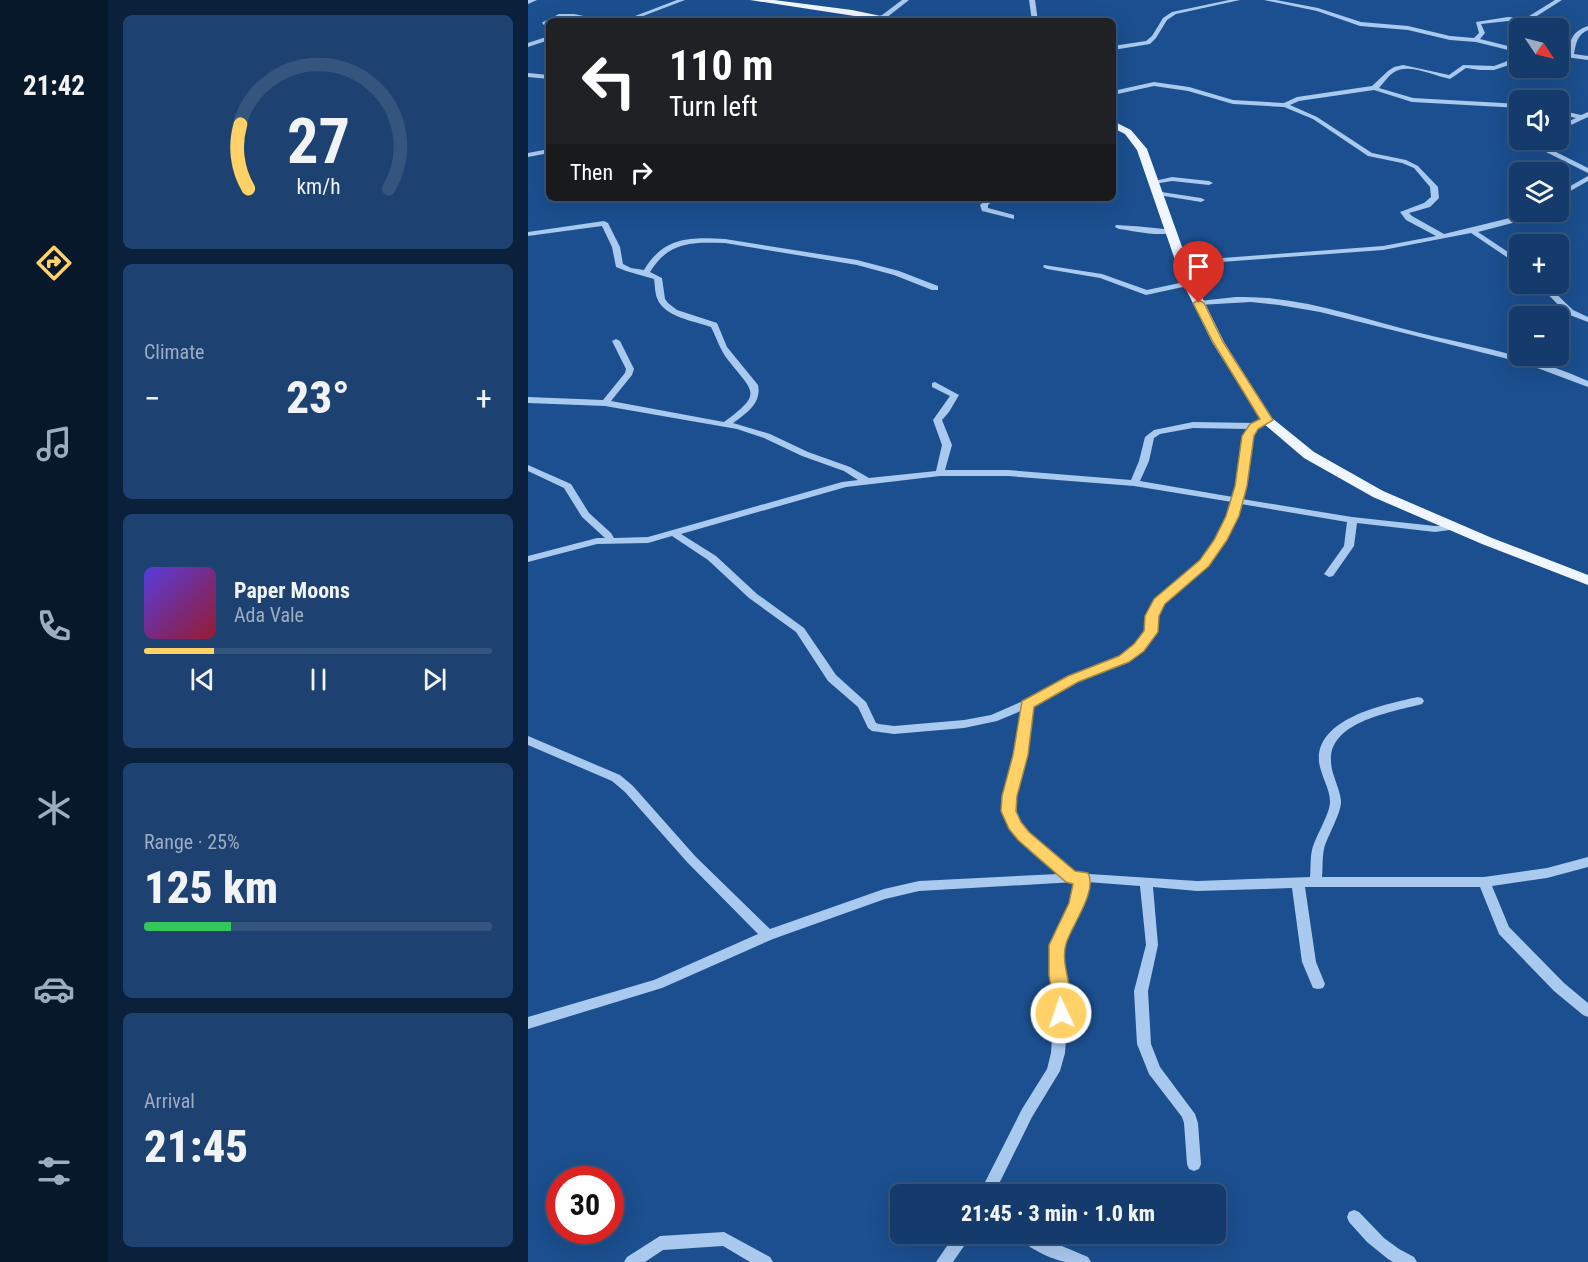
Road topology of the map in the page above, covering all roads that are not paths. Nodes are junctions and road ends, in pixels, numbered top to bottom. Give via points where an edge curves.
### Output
1 (534, 0) edge
2 (682, 0) edge
3 (754, 0) edge
4 (906, 0) edge
5 (1032, 0) edge
6 (1194, 0) edge
7 (1238, 0) edge
8 (1267, 0) edge
9 (1559, 0) edge
10 (528, 2) edge
11 (1208, 5) junction
12 (883, 17) junction
13 (557, 18) edge
14 (592, 18) edge
15 (633, 18) edge
16 (864, 18) edge
17 (876, 18) edge
18 (888, 18) edge
19 (1035, 18) edge
20 (1588, 28) edge
21 (546, 39) edge
22 (1476, 40) junction
23 (528, 45) edge
24 (1116, 48) edge
25 (1509, 48) edge
26 (1570, 55) joint
27 (1588, 58) edge
28 (1509, 62) edge
29 (528, 75) edge
30 (546, 77) edge
31 (1374, 88) junction
32 (1116, 92) edge
33 (1285, 105) junction
34 (1509, 105) edge
35 (1569, 114) edge
36 (1586, 117) edge
37 (1569, 124) edge
38 (1116, 126) edge
39 (1545, 150) edge
40 (546, 152) edge
41 (528, 155) edge
42 (1181, 168) dead end
43 (1588, 171) edge
44 (1588, 178) edge
45 (1209, 183) dead end
46 (1160, 185) junction
47 (1569, 189) edge
48 (1201, 200) dead end
49 (989, 201) edge
50 (1011, 217) dead end
51 (1509, 221) edge
52 (1119, 227) dead end
53 (1172, 231) junction
54 (1472, 231) junction
55 (528, 234) edge
56 (1442, 236) junction
57 (1509, 256) edge
58 (1183, 263) junction
59 (1047, 267) dead end
60 (646, 273) junction
61 (1189, 283) junction
62 (935, 288) dead end
63 (1552, 294) edge
64 (1199, 303) junction
65 (1588, 320) edge
66 (616, 340) dead end
67 (1588, 384) edge
68 (935, 385) dead end
69 (528, 400) edge
70 (605, 403) junction
71 (1267, 420) junction
72 (726, 424) junction
73 (1254, 426) junction
74 (528, 468) edge
75 (940, 473) junction
76 (867, 481) junction
77 (1134, 483) junction
78 (1237, 501) junction
79 (1352, 520) junction
80 (1454, 527) junction
81 (673, 533) junction
82 (610, 539) junction
83 (528, 559) edge
84 (1329, 574) dead end
85 (1588, 580) edge
86 (1418, 701) dead end
87 (1027, 704) junction
88 (528, 740) edge
89 (1588, 862) edge
90 (1077, 878) junction
91 (1146, 882) junction
92 (1316, 882) junction
93 (1484, 882) junction
94 (1298, 883) junction
95 (768, 936) junction
96 (1318, 984) dead end
97 (1588, 1011) edge
98 (528, 1023) edge
99 (1194, 1164) dead end
100 (991, 1184) edge
101 (1354, 1217) dead end
102 (957, 1244) edge
103 (1038, 1244) edge
104 (632, 1262) edge
105 (765, 1262) edge
106 (945, 1262) edge
107 (1083, 1262) edge
108 (1409, 1262) edge

1 - 10 street
2 - 15 street
3 - 16 main road
4 - 12 street
5 - 19 street
6 - 11 street
7 - 11 street
8 - 22 street via 1318,10 1360,24
9 - 22 street via 1527,20 1478,23 1482,33
11 - 24 street via 1168,16 1148,43
12 - 17 main road
12 - 18 main road
13 - 14 street
20 - 26 street via 1573,39
21 - 23 street
22 - 25 street
26 - 27 street
28 - 31 street via 1490,69 1465,66 1450,77 1414,68 1397,69
29 - 30 street
31 - 33 street via 1297,99
31 - 34 street via 1412,100
32 - 33 street via 1154,84 1233,102
33 - 56 street via 1315,118 1370,155 1416,167 1434,187 1435,198 1427,205 1404,212
35 - 36 street
36 - 37 street
38 - 46 main road via 1135,138
39 - 43 street
40 - 41 street
42 - 46 street
44 - 47 street
45 - 46 street
46 - 48 street
46 - 53 main road
49 - 50 street via 985,209
51 - 54 street
52 - 53 street
53 - 58 main road
54 - 56 street
54 - 57 street
55 - 60 street via 604,223 616,247 619,265
56 - 58 street via 1342,253
58 - 61 main road
59 - 61 street via 1102,276 1146,293
60 - 62 street via 653,258 662,252 690,242 721,239 883,269
60 - 72 street via 658,278 665,305 718,329 723,347 753,382 755,397
61 - 64 main road
63 - 65 street via 1570,312
64 - 67 street via 1256,300 1339,314 1494,350
64 - 71 main road via 1218,342
66 - 70 street via 630,369
68 - 75 street via 955,395 937,420 947,445
69 - 70 street
70 - 72 street
71 - 73 street
71 - 80 main road via 1309,455 1345,476
72 - 76 street via 766,436
73 - 77 street via 1186,426 1157,432 1150,437
73 - 78 street via 1248,436
74 - 82 street via 568,486 585,515
75 - 76 street
75 - 77 street via 1008,473
76 - 81 street
77 - 78 street
78 - 79 street
78 - 87 street via 1214,551 1159,602 1152,616 1151,632 1139,648 1124,659 1073,679
79 - 80 street via 1435,529
79 - 84 street via 1351,545
80 - 85 main road
81 - 82 street via 648,540
81 - 87 street via 711,558 753,596 800,630 832,678 862,705 876,728 964,724 993,718
82 - 83 street
86 - 92 street via 1387,708 1343,726 1333,735 1325,762 1336,803 1318,850
87 - 90 street via 1009,811 1023,836
88 - 95 street via 616,778
89 - 93 street via 1547,873
90 - 91 street
90 - 95 street via 919,886 884,894
90 - 100 street via 1077,903 1057,945 1062,999 1053,1071
91 - 94 street via 1197,886
91 - 99 street via 1152,945 1141,991 1144,1044 1154,1070 1188,1114
92 - 93 street
92 - 94 street
93 - 97 street via 1504,930
94 - 96 street via 1309,962
95 - 98 street via 657,984
101 - 108 street via 1396,1257
102 - 106 street
103 - 107 street
104 - 105 street via 660,1243 724,1239

